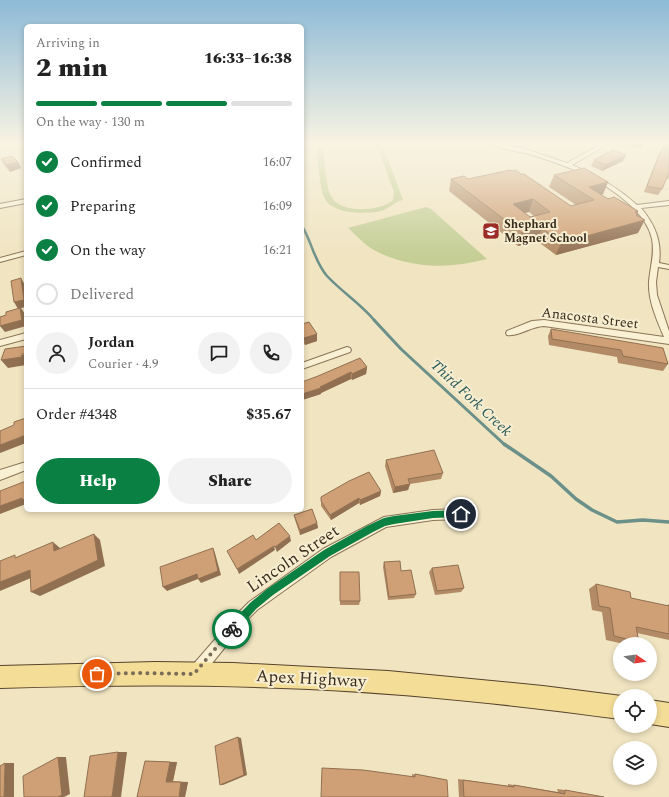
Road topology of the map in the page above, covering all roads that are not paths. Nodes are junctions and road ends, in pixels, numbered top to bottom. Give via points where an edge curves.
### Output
1 (600, 180) edge
2 (24, 201) edge
3 (669, 203) edge
4 (0, 206) edge
5 (636, 207) junction
6 (24, 254) edge
7 (0, 260) edge
8 (656, 265) junction
9 (669, 267) edge
10 (510, 332) dead end
11 (24, 337) edge
12 (669, 341) edge
13 (0, 344) edge
14 (348, 350) dead end
15 (304, 365) edge
16 (24, 467) edge
17 (0, 475) edge
18 (461, 514) dead end
19 (194, 674) junction
20 (0, 677) edge
21 (613, 706) edge
22 (657, 713) edge
23 (669, 715) edge

1 - 5 street via 622,194
2 - 4 street
3 - 5 street
5 - 8 street via 648,221 655,235 658,253
6 - 7 street
8 - 9 street
8 - 12 street via 653,290
10 - 12 street, Anacosta Street via 535,323 544,323
11 - 13 street
14 - 15 street
16 - 17 street
18 - 19 street, Lincoln Street via 384,522 327,553 253,606
19 - 20 main road, Apex Highway
19 - 21 main road, Apex Highway via 392,683 540,696
22 - 23 main road

